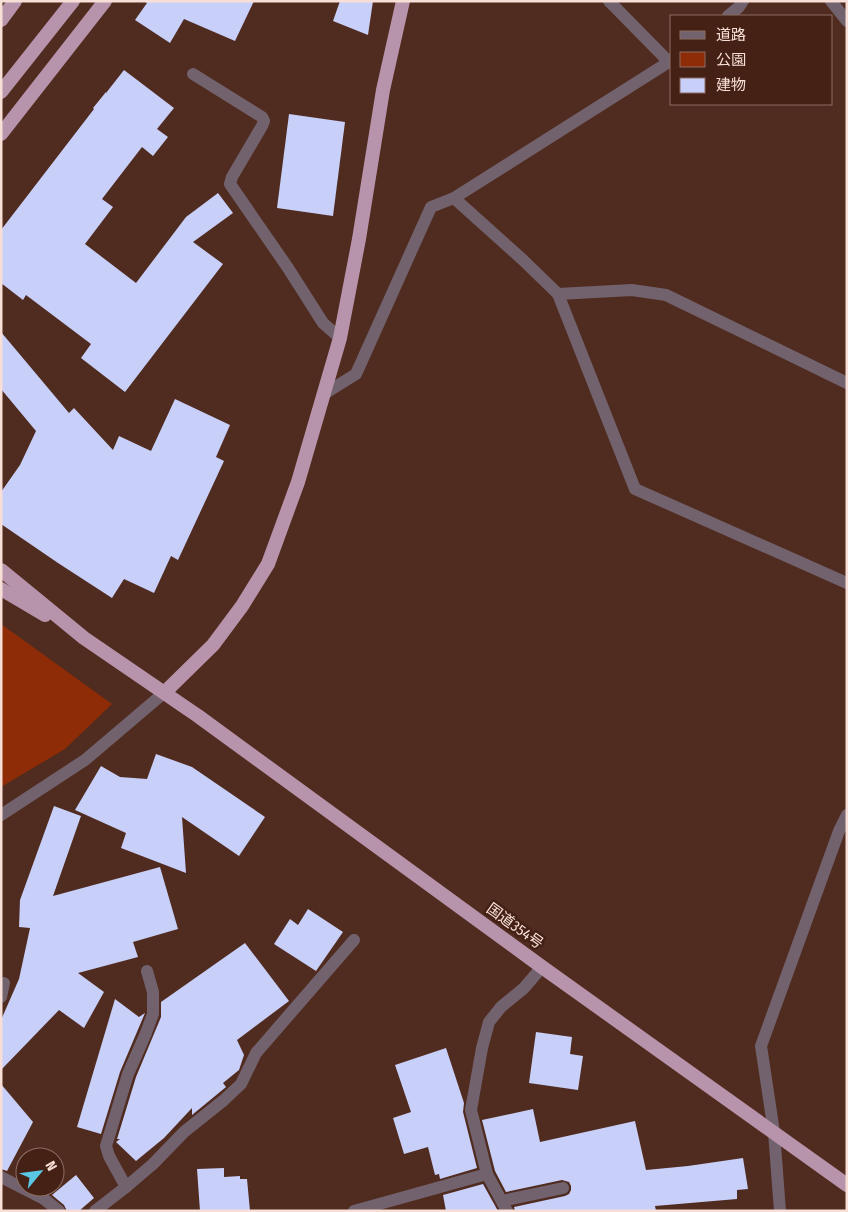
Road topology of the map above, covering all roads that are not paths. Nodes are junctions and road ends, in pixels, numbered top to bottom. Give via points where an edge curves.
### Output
1 (15, 1) edge
2 (73, 1) edge
3 (105, 1) edge
4 (403, 1) edge
5 (609, 1) edge
6 (743, 1) edge
7 (831, 1) edge
8 (729, 15) edge
9 (1, 20) edge
10 (847, 21) edge
11 (670, 61) edge
12 (193, 74) dead end
13 (1, 92) edge
14 (1, 134) edge
15 (454, 198) junction
16 (558, 294) junction
17 (340, 338) junction
18 (847, 383) edge
19 (324, 394) junction
20 (1, 570) edge
21 (847, 583) edge
22 (1, 589) edge
23 (84, 638) junction
24 (164, 692) junction
25 (1, 815) edge
26 (847, 815) edge
27 (354, 940) dead end
28 (542, 967) junction
29 (147, 971) dead end
30 (4, 983) dead end
31 (1, 997) edge
32 (774, 1132) junction
33 (487, 1174) junction
34 (1, 1177) edge
35 (847, 1185) edge
36 (126, 1187) junction
37 (563, 1188) dead end
38 (505, 1206) edge
39 (59, 1211) edge
40 (95, 1211) edge
41 (354, 1211) edge
42 (780, 1211) edge

1 - 9 highway
2 - 13 highway
3 - 14 highway
4 - 17 highway via 383,90
5 - 11 street
6 - 8 street
7 - 10 street
11 - 15 street
12 - 17 street via 262,117 262,126 230,184 323,322
15 - 16 street
15 - 19 street via 432,207 356,374
16 - 18 street via 632,290 666,295
16 - 21 street via 635,489
17 - 19 highway
19 - 24 highway via 298,482 268,564 212,645
20 - 23 highway
22 - 23 highway
23 - 24 highway, 国道354号
24 - 25 street via 85,760
24 - 28 highway, 国道354号
26 - 32 street via 761,1046
27 - 36 street via 256,1053 241,1084
28 - 32 highway, 国道354号
28 - 33 street via 524,988 500,1007 489,1022 482,1048 472,1110
29 - 36 street via 153,992 153,1014 128,1074 106,1146 108,1156
30 - 31 street
32 - 35 highway, 国道354号
32 - 42 street
33 - 38 street
33 - 41 street
34 - 39 street via 44,1199
36 - 40 street
37 - 38 street

